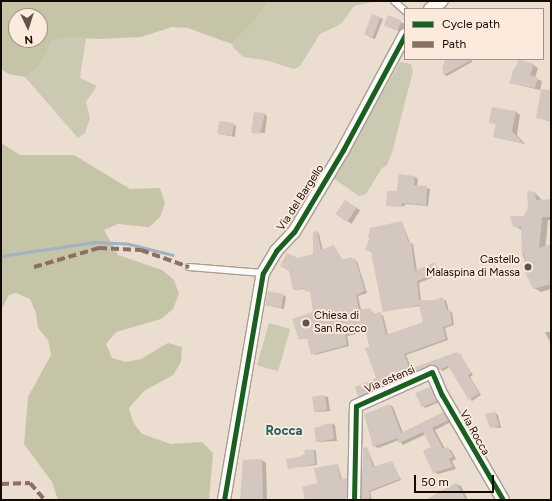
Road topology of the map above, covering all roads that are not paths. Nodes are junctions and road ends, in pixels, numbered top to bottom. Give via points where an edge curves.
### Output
1 (394, 1) edge
2 (442, 1) edge
3 (432, 8) edge
4 (404, 10) edge
5 (404, 38) edge
6 (189, 267) dead end
7 (263, 273) junction
8 (432, 372) joint
9 (224, 500) edge
10 (354, 500) edge
11 (503, 500) edge

1 - 4 lane
2 - 3 street
5 - 7 street, Via del Bargello via 343,150 294,232 276,251
6 - 7 lane
7 - 9 street, Via del Bargello
8 - 10 street, Via estensi via 356,406
8 - 11 street, Via Rocca via 442,395

